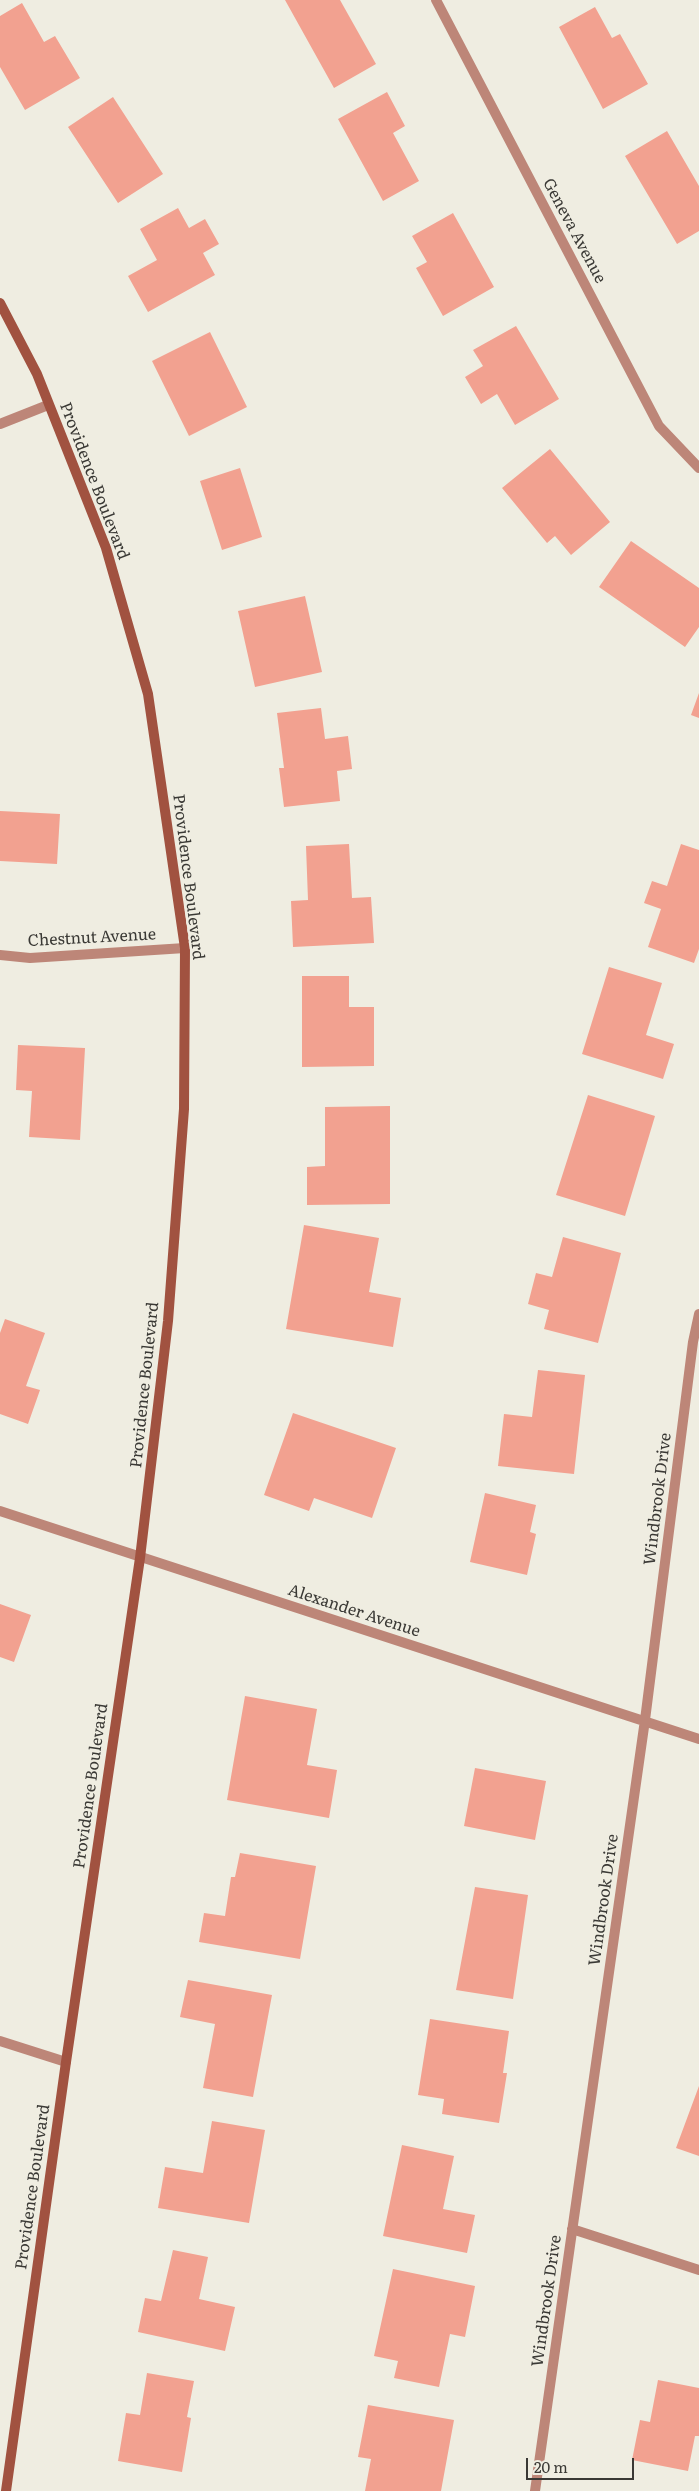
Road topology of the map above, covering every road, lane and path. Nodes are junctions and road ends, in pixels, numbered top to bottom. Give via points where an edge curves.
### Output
1 (436, 0) edge
2 (2, 310) edge
3 (48, 405) junction
4 (0, 424) edge
5 (699, 468) edge
6 (185, 948) junction
7 (0, 955) edge
8 (699, 1314) edge
9 (0, 1511) edge
10 (140, 1558) junction
11 (645, 1720) junction
12 (699, 1739) edge
13 (0, 2041) edge
14 (66, 2062) junction
15 (572, 2229) junction
16 (699, 2270) edge
17 (6, 2491) edge
18 (536, 2491) edge

1 - 5 street, Geneva Avenue via 660,426
2 - 3 main road, Providence Boulevard via 37,374
3 - 4 street
3 - 6 main road, Providence Boulevard via 106,548 148,694
6 - 7 street, Chestnut Avenue via 30,958
6 - 10 main road, Providence Boulevard via 184,1109 168,1322
8 - 11 street, Windbrook Drive
9 - 10 street, Alexander Avenue
10 - 11 street, Alexander Avenue
10 - 14 main road, Providence Boulevard
11 - 12 street, Alexander Avenue
11 - 15 street, Windbrook Drive
13 - 14 street
14 - 17 main road, Providence Boulevard
15 - 16 street
15 - 18 street, Windbrook Drive

